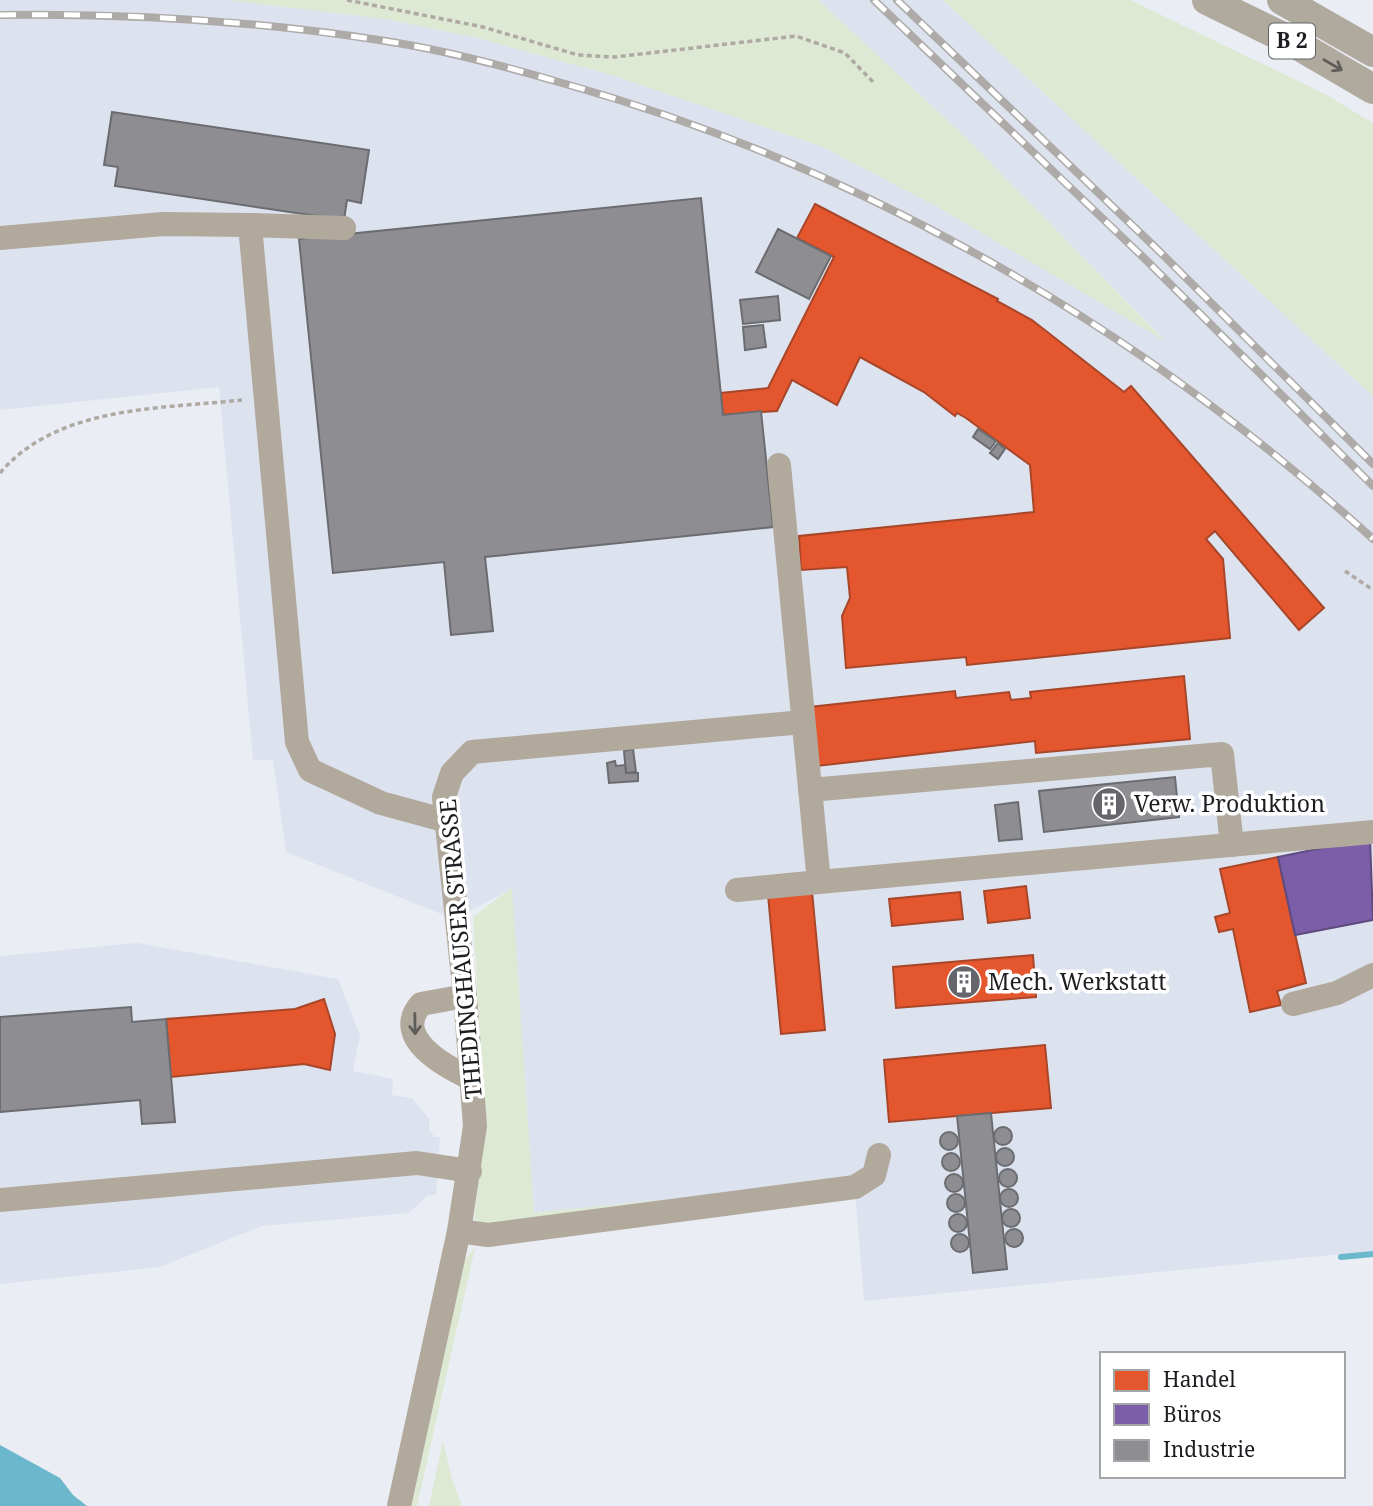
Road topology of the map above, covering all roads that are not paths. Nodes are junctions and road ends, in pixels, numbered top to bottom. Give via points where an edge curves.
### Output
1 (1207, 0) edge
2 (1282, 0) edge
3 (1373, 52) edge
4 (1373, 89) edge
5 (250, 225) junction
6 (344, 228) dead end
7 (0, 238) edge
8 (779, 465) dead end
9 (803, 722) junction
10 (810, 790) junction
11 (447, 821) junction
12 (1373, 832) edge
13 (1232, 845) junction
14 (819, 882) junction
15 (737, 890) dead end
16 (1373, 975) edge
17 (466, 996) junction
18 (1293, 1004) dead end
19 (472, 1079) junction
20 (879, 1155) dead end
21 (470, 1171) junction
22 (0, 1200) edge
23 (459, 1231) junction
24 (399, 1506) edge

1 -> 4 main road, B 2 via 1291,41
2 - 3 main road, B 2
5 - 6 lane
5 - 7 lane via 163,224
5 - 11 lane via 297,742 310,770 319,775 381,803
8 - 9 lane
9 - 10 lane
9 - 11 lane, THEDINGHAUSER STRASSE via 472,752 452,773 444,797
10 - 13 lane via 1222,754
10 - 14 lane
11 - 17 lane, THEDINGHAUSER STRASSE
12 - 13 lane
13 - 14 lane
14 - 15 lane
16 - 18 lane via 1337,993
17 - 19 lane, THEDINGHAUSER STRASSE
17 -> 19 lane via 421,1004 412,1018 412,1028 432,1058
19 - 21 lane, THEDINGHAUSER STRASSE via 475,1126
20 - 23 lane via 874,1175 855,1187 488,1235
21 - 22 lane via 418,1163
21 - 23 lane, THEDINGHAUSER STRASSE
23 - 24 lane, THEDINGHAUSER STRASSE

